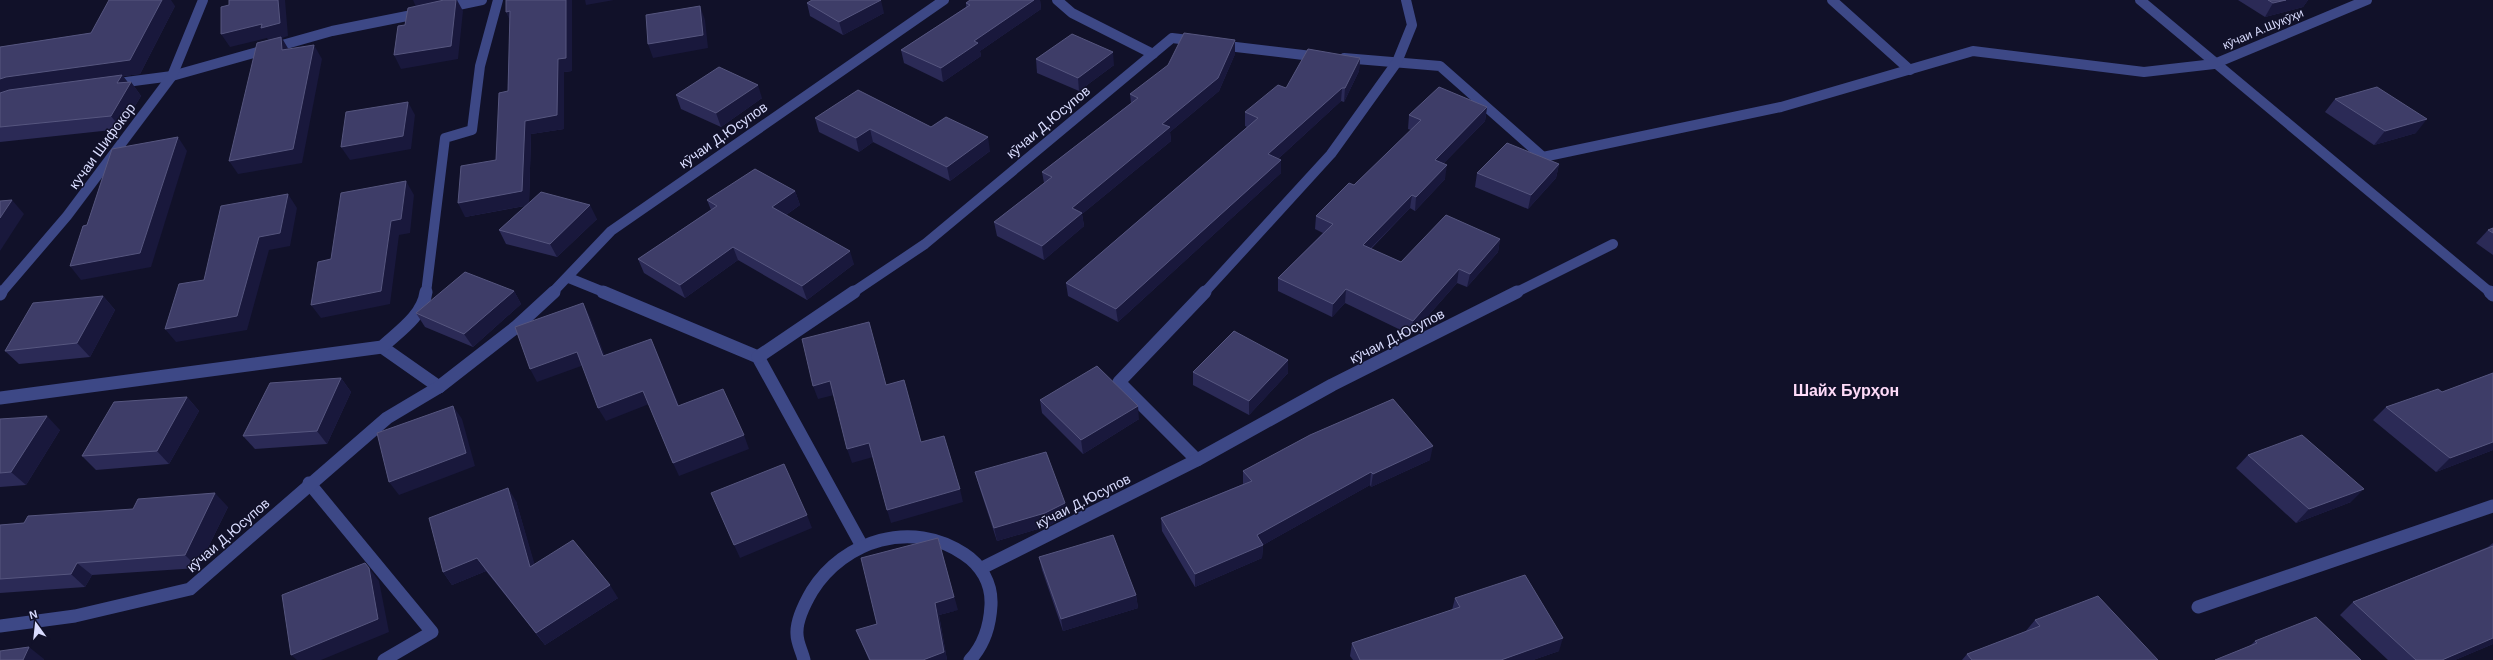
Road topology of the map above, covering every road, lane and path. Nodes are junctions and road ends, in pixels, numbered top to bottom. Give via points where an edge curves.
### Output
1 (203, 0) edge
2 (482, 0) edge
3 (498, 0) edge
4 (944, 0) edge
5 (1057, 0) edge
6 (1406, 0) edge
7 (1832, 0) edge
8 (2140, 0) edge
9 (2367, 0) edge
10 (1152, 54) junction
11 (1397, 62) junction
12 (2214, 64) junction
13 (1910, 70) junction
14 (172, 76) junction
15 (103, 86) edge
16 (1613, 244) dead end
17 (569, 278) junction
18 (0, 294) edge
19 (2493, 295) edge
20 (382, 347) junction
21 (758, 357) junction
22 (439, 387) junction
23 (0, 398) edge
24 (1197, 460) junction
25 (309, 484) junction
26 (2493, 506) edge
27 (862, 546) junction
28 (982, 568) junction
29 (2198, 607) dead end
30 (0, 626) edge
31 (384, 660) edge
32 (804, 660) edge
33 (970, 660) edge

1 - 14 street, кучаи Шифокор
2 - 14 street via 332,32
3 - 20 street via 480,66 472,130 445,138 425,300 417,314
4 - 17 street, кӯчаи Д.Юсупов via 611,231
5 - 10 street via 1072,13
6 - 11 street via 1412,26
7 - 13 street
8 - 12 street
9 - 12 street, кӯчаи А.Шукӯҳи
10 - 11 street, кӯчаи Д.Юсупов via 1172,38 1286,54
10 - 21 street, кӯчаи Д.Юсупов via 925,244
11 - 13 street, кӯчаи Д.Юсупов via 1440,66 1543,157 1781,107
11 - 24 street via 1331,154 1236,260 1119,382
12 - 13 street, кӯчаи А.Шукӯҳи via 2144,72 1973,51
12 - 19 street
14 - 15 street
14 - 18 street, кучаи Шифокор via 68,216
16 - 24 street, кӯчаи Д.Юсупов via 1332,385
17 - 21 street
17 - 22 street, кӯчаи Д.Юсупов via 516,327
20 - 22 street
20 - 23 street
21 - 27 street
22 - 25 street, кӯчаи Д.Юсупов via 387,418
24 - 28 street, кӯчаи Д.Юсупов
25 - 30 street, кӯчаи Д.Юсупов via 190,589 75,616
25 - 31 street via 432,632
26 - 29 street
27 - 28 street via 897,536 931,537 961,548
27 - 32 street via 829,568 806,598 797,632
28 - 33 street via 992,596 989,628

